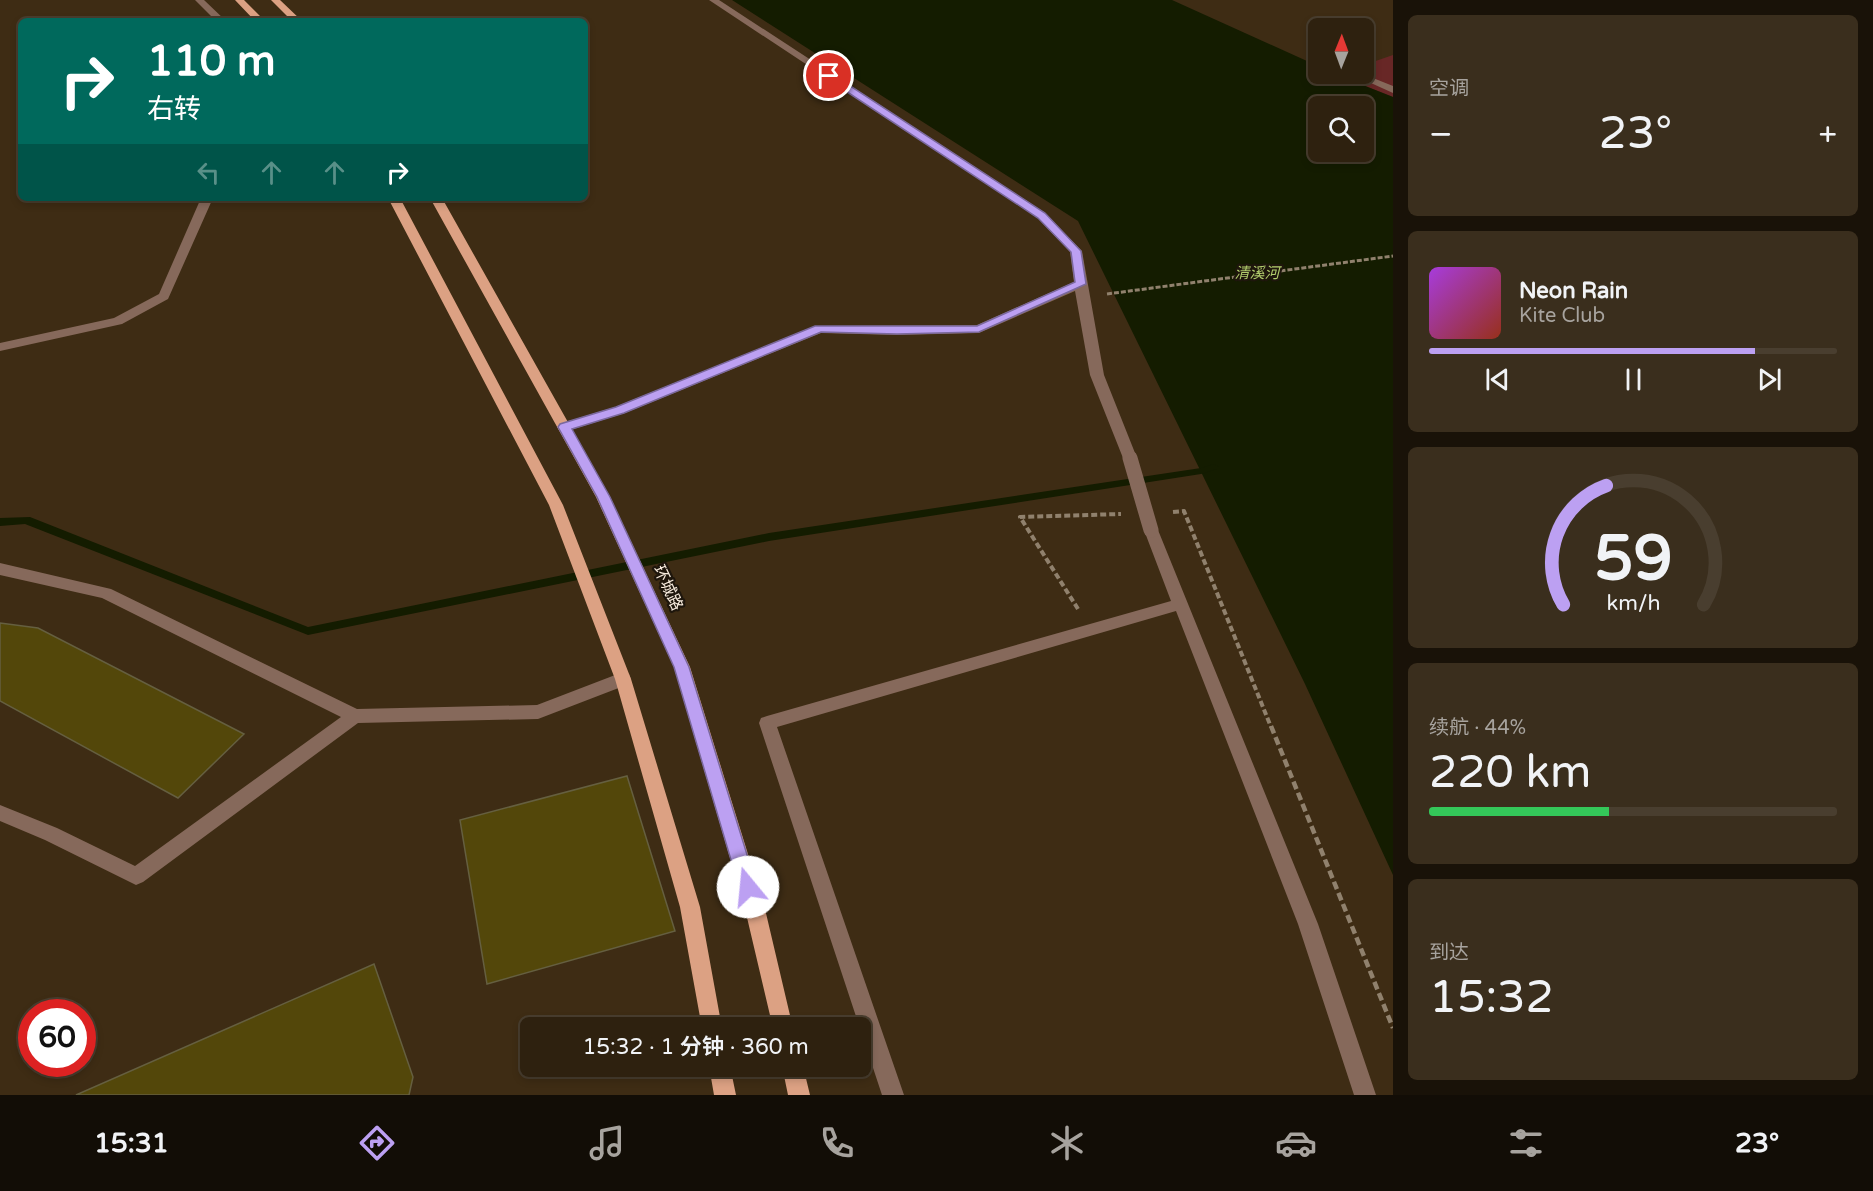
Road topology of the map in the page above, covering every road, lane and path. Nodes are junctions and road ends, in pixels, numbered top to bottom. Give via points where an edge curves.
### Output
1 (199, 0) edge
2 (239, 0) edge
3 (274, 0) edge
4 (713, 0) edge
5 (218, 18) edge
6 (257, 18) edge
7 (294, 18) edge
8 (1374, 82) edge
9 (1393, 90) edge
10 (206, 201) edge
11 (396, 201) edge
12 (438, 201) edge
13 (1393, 256) edge
14 (1080, 284) junction
15 (1096, 296) dead end
16 (0, 347) edge
17 (564, 427) junction
18 (0, 569) edge
19 (1180, 604) junction
20 (622, 680) junction
21 (355, 716) junction
22 (0, 813) edge
23 (710, 1017) edge
24 (780, 1017) edge
25 (721, 1077) edge
26 (795, 1077) edge
27 (725, 1095) edge
28 (799, 1095) edge
29 (893, 1095) edge
30 (1365, 1095) edge

1 - 5 street
2 - 6 main road
3 - 7 main road
4 - 14 street via 1041,215 1076,251
8 - 9 street
10 - 16 street via 164,296 118,321
11 - 20 main road via 556,505
12 - 17 main road, 环城路
13 - 15 path
14 - 17 street via 979,329 819,329 620,410
14 - 19 street, bridge via 1096,375
17 - 24 main road, 环城路 via 603,497 682,667 755,909
18 - 21 street via 106,593
19 - 29 street via 767,723
19 - 30 street via 1308,924
20 - 21 street via 538,712
20 - 23 main road via 690,907
21 - 22 street via 136,876
25 - 27 main road
26 - 28 main road

